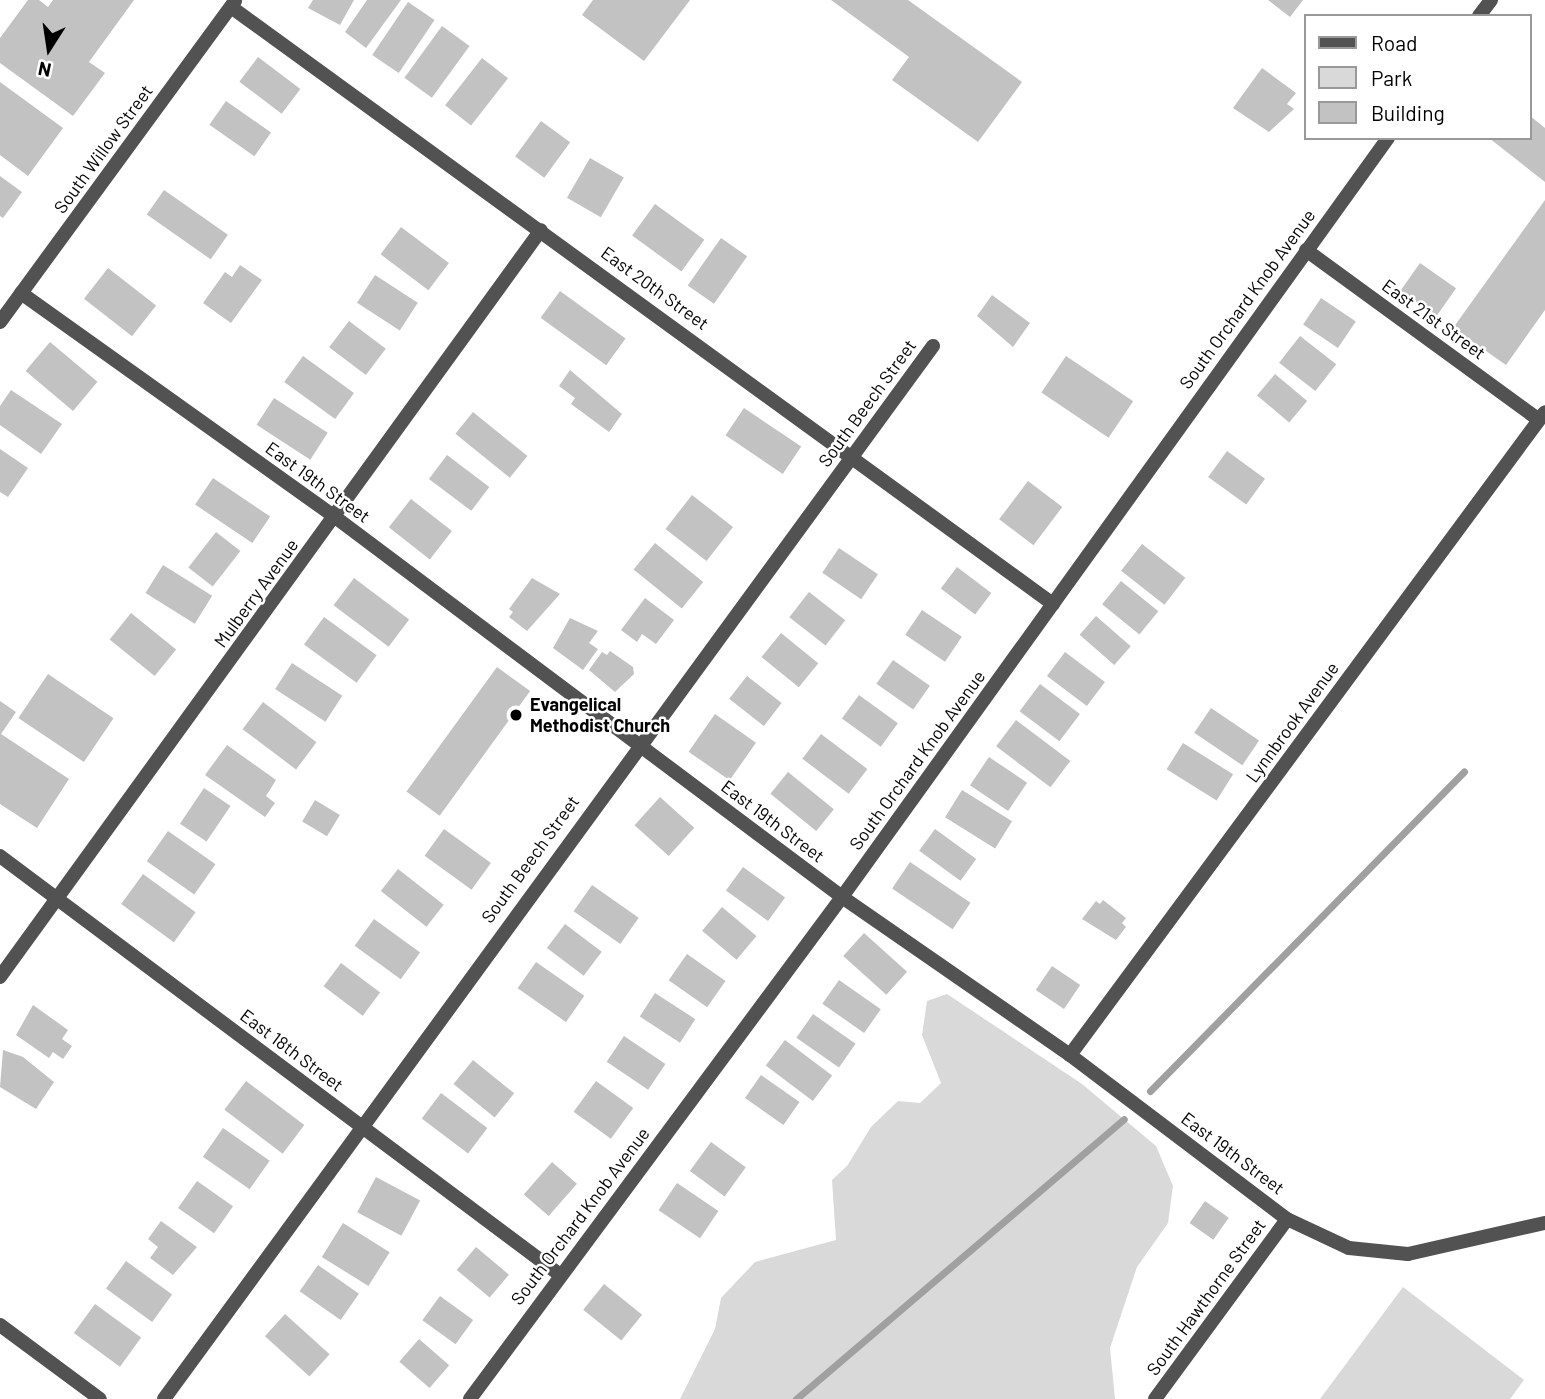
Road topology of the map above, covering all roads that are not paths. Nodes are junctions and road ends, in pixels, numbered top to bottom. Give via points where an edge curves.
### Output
1 (234, 3) edge
2 (1387, 140) edge
3 (541, 230) junction
4 (1306, 250) junction
5 (21, 293) junction
6 (0, 322) edge
7 (933, 346) dead end
8 (1542, 416) edge
9 (853, 455) junction
10 (335, 517) junction
11 (1054, 604) junction
12 (639, 743) junction
13 (0, 856) edge
14 (58, 897) junction
15 (842, 897) junction
16 (0, 977) edge
17 (1070, 1055) junction
18 (359, 1126) junction
19 (1287, 1219) junction
20 (1545, 1223) edge
21 (560, 1275) junction
22 (0, 1325) edge
23 (100, 1399) edge
24 (164, 1399) edge
25 (470, 1399) edge
26 (1155, 1399) edge

1 - 3 street, East 20th Street
1 - 5 street, South Willow Street
2 - 4 street, South Orchard Knob Avenue
3 - 9 street, East 20th Street
3 - 10 street, Mulberry Avenue
4 - 8 street, East 21st Street
4 - 11 street, South Orchard Knob Avenue
5 - 6 street, South Willow Street
5 - 10 street, East 19th Street
7 - 9 street, South Beech Street
8 - 17 street, Lynnbrook Avenue
9 - 11 street, East 20th Street
9 - 12 street, South Beech Street
10 - 12 street, East 19th Street
10 - 14 street, Mulberry Avenue
11 - 15 street, South Orchard Knob Avenue
12 - 15 street, East 19th Street
12 - 18 street, South Beech Street
13 - 14 street, East 18th Street
14 - 16 street, Mulberry Avenue
14 - 18 street, East 18th Street
15 - 17 street, East 19th Street
15 - 21 street, South Orchard Knob Avenue
17 - 19 street, East 19th Street
18 - 21 street, East 18th Street
18 - 24 street, South Beech Street
19 - 20 street, East 19th Street via 1349,1248 1408,1254
19 - 26 street, South Hawthorne Street
21 - 25 street, South Orchard Knob Avenue
22 - 23 street

